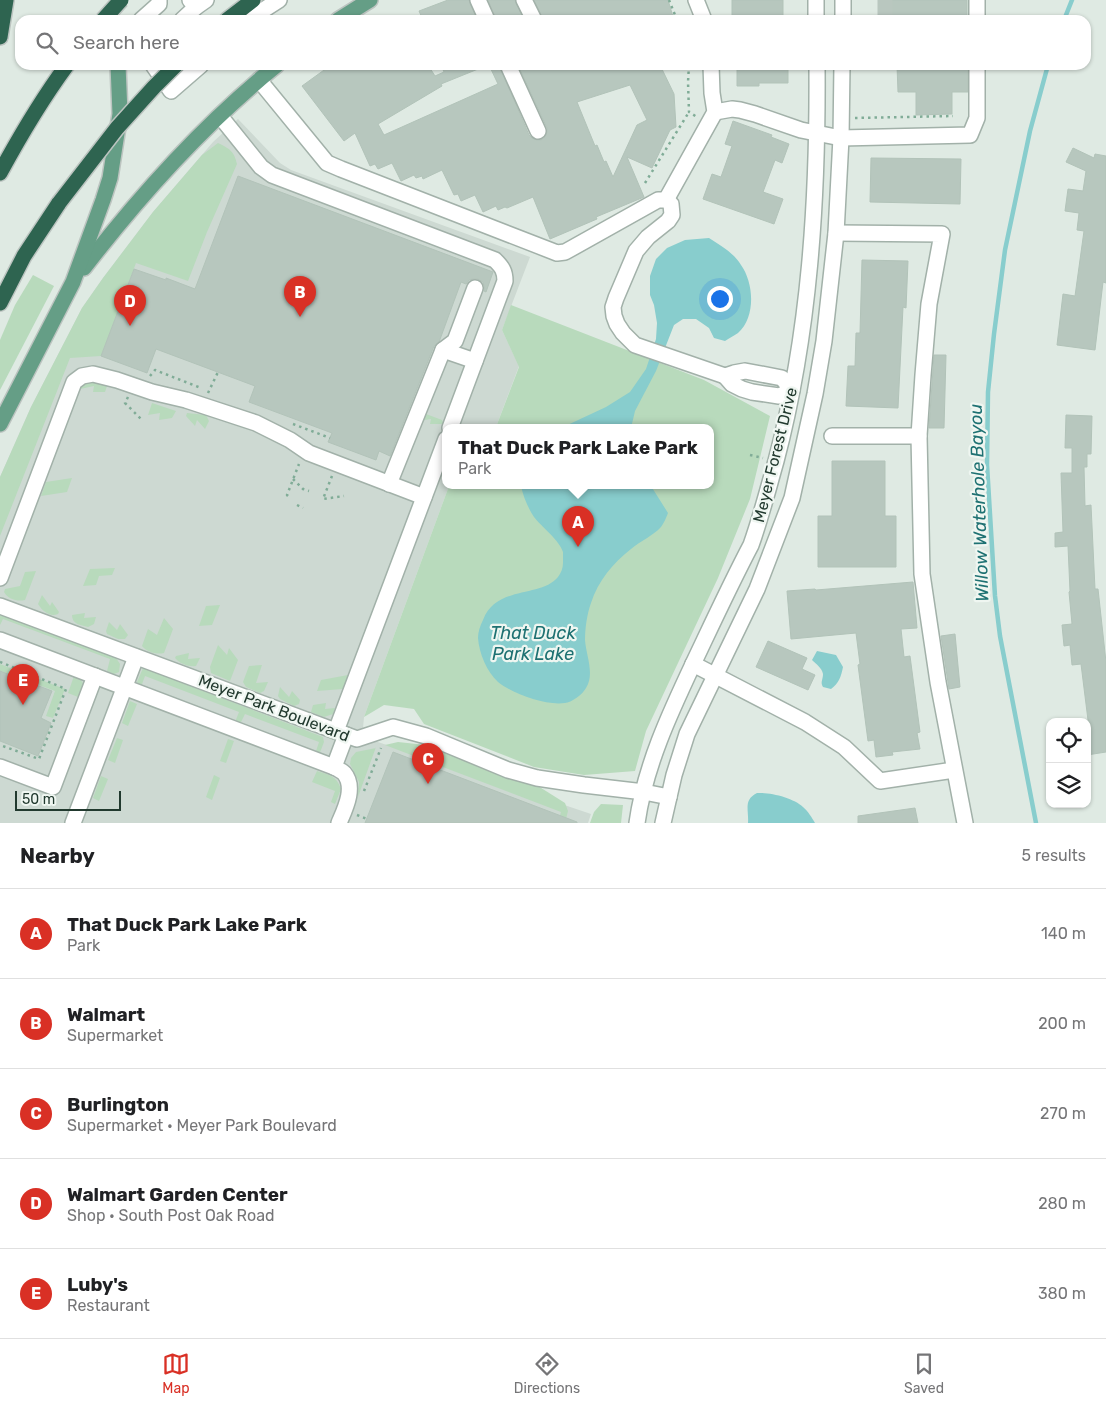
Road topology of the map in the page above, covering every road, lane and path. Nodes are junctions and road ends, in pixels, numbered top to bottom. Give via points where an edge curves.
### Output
1 (6, 0) edge
2 (117, 0) edge
3 (121, 0) edge
4 (159, 0) edge
5 (253, 0) edge
6 (278, 0) edge
7 (370, 0) edge
8 (478, 0) edge
9 (524, 0) edge
10 (669, 0) edge
11 (696, 0) edge
12 (816, 0) edge
13 (843, 0) edge
14 (976, 0) edge
15 (197, 2) edge
16 (108, 15) edge
17 (117, 15) edge
18 (147, 15) edge
19 (186, 15) edge
20 (234, 15) edge
21 (258, 15) edge
22 (346, 15) edge
23 (485, 15) edge
24 (532, 15) edge
25 (675, 15) edge
26 (702, 15) edge
27 (816, 15) edge
28 (843, 15) edge
29 (977, 15) edge
30 (0, 37) edge
31 (64, 70) edge
32 (118, 70) edge
33 (156, 70) edge
34 (171, 70) edge
35 (195, 70) edge
36 (271, 70) edge
37 (514, 70) edge
38 (689, 70) edge
39 (711, 70) edge
40 (817, 70) edge
41 (842, 70) edge
42 (977, 70) edge
43 (259, 80) junction
44 (689, 112) junction
45 (220, 116) junction
46 (954, 116) dead end
47 (712, 117) junction
48 (854, 118) dead end
49 (538, 131) dead end
50 (817, 134) junction
51 (842, 138) junction
52 (0, 173) edge
53 (645, 183) dead end
54 (666, 200) junction
55 (646, 206) junction
56 (660, 227) junction
57 (843, 233) junction
58 (72, 282) junction
59 (475, 288) dead end
60 (0, 303) edge
61 (443, 350) junction
62 (475, 361) junction
63 (218, 372) dead end
64 (792, 390) junction
65 (815, 394) junction
66 (126, 404) dead end
67 (203, 405) junction
68 (140, 419) dead end
69 (0, 424) edge
70 (451, 424) edge
71 (832, 436) dead end
72 (919, 436) junction
73 (442, 450) edge
74 (299, 464) dead end
75 (332, 476) dead end
76 (293, 479) junction
77 (389, 484) junction
78 (309, 491) dead end
79 (288, 496) dead end
80 (344, 496) dead end
81 (424, 497) junction
82 (297, 505) dead end
83 (303, 508) dead end
84 (0, 578) edge
85 (0, 606) edge
86 (0, 640) edge
87 (136, 656) junction
88 (0, 662) edge
89 (693, 664) junction
90 (715, 675) junction
91 (95, 676) junction
92 (124, 688) junction
93 (341, 733) junction
94 (0, 745) edge
95 (380, 748) dead end
96 (0, 767) edge
97 (334, 767) junction
98 (954, 770) junction
99 (644, 792) junction
100 (669, 796) junction
101 (362, 798) dead end
102 (73, 823) edge
103 (339, 823) edge
104 (637, 823) edge
105 (663, 823) edge
106 (965, 823) edge

1 - 30 highway
2 - 17 main road
3 - 16 highway, bridge
4 - 18 street via 159,4
5 - 20 highway
6 - 21 street
7 - 22 main road
8 - 23 street
9 - 24 street
10 - 25 path
11 - 26 street
12 - 27 street
13 - 28 street
14 - 29 street
15 - 19 street
31 - 52 highway
32 - 58 main road via 120,114 110,178
33 - 35 street via 171,91
34 - 60 highway, bridge via 89,162 24,256
36 - 43 main road
37 - 49 street
38 - 44 path
39 - 47 street
40 - 50 street, Meyer Forest Drive
41 - 51 street, Meyer Forest Drive
42 - 51 street via 977,118 970,134
43 - 45 main road
43 - 55 street via 327,163 557,253 566,252
44 - 47 path
44 - 53 path
45 - 58 main road via 165,171
45 - 62 street via 261,167 272,175 495,260 505,273 505,281
46 - 48 path
47 - 50 street via 732,109 740,110
47 - 54 street
50 - 51 street
50 - 64 street, Meyer Forest Drive via 813,229
51 - 57 street, Meyer Forest Drive
54 - 55 street
54 - 56 street via 671,204 672,215
55 - 56 street
56 - 64 street via 636,251 616,298 614,316 623,333 635,345 725,376 742,389 779,396
57 - 65 street, Meyer Forest Drive
57 - 72 street via 942,234 929,304
58 - 69 main road
59 - 61 street via 455,341
61 - 62 street
61 - 77 street
62 - 70 street
63 - 67 path
64 - 65 street
64 - 89 street, Meyer Forest Drive via 760,521
65 - 90 street, Meyer Forest Drive via 792,498 757,589
66 - 68 path
67 - 77 street via 256,423 309,453
67 - 84 street via 93,374 74,382
71 - 72 street
72 - 98 street via 922,574
73 - 81 street
74 - 76 path
75 - 80 path via 323,499
76 - 78 path
76 - 79 path
77 - 81 street
81 - 93 street
82 - 83 path
85 - 87 street, Meyer Park Boulevard
86 - 91 street
87 - 92 street
87 - 93 street, Meyer Park Boulevard
88 - 94 path via 66,689 38,760
89 - 90 street
89 - 99 street, Meyer Forest Drive via 666,724
90 - 98 street via 806,722 844,748 880,781
90 - 100 street, Meyer Forest Drive via 687,734
91 - 92 street
91 - 96 street via 53,787
92 - 97 street
92 - 102 street
93 - 97 street
93 - 99 street, Meyer Park Boulevard via 357,739 393,727 426,736 508,770 546,779
95 - 101 path
97 - 103 street via 344,772 349,790
98 - 106 street
99 - 100 street, Meyer Park Boulevard
99 - 104 street, Meyer Forest Drive
100 - 105 street, Meyer Forest Drive

